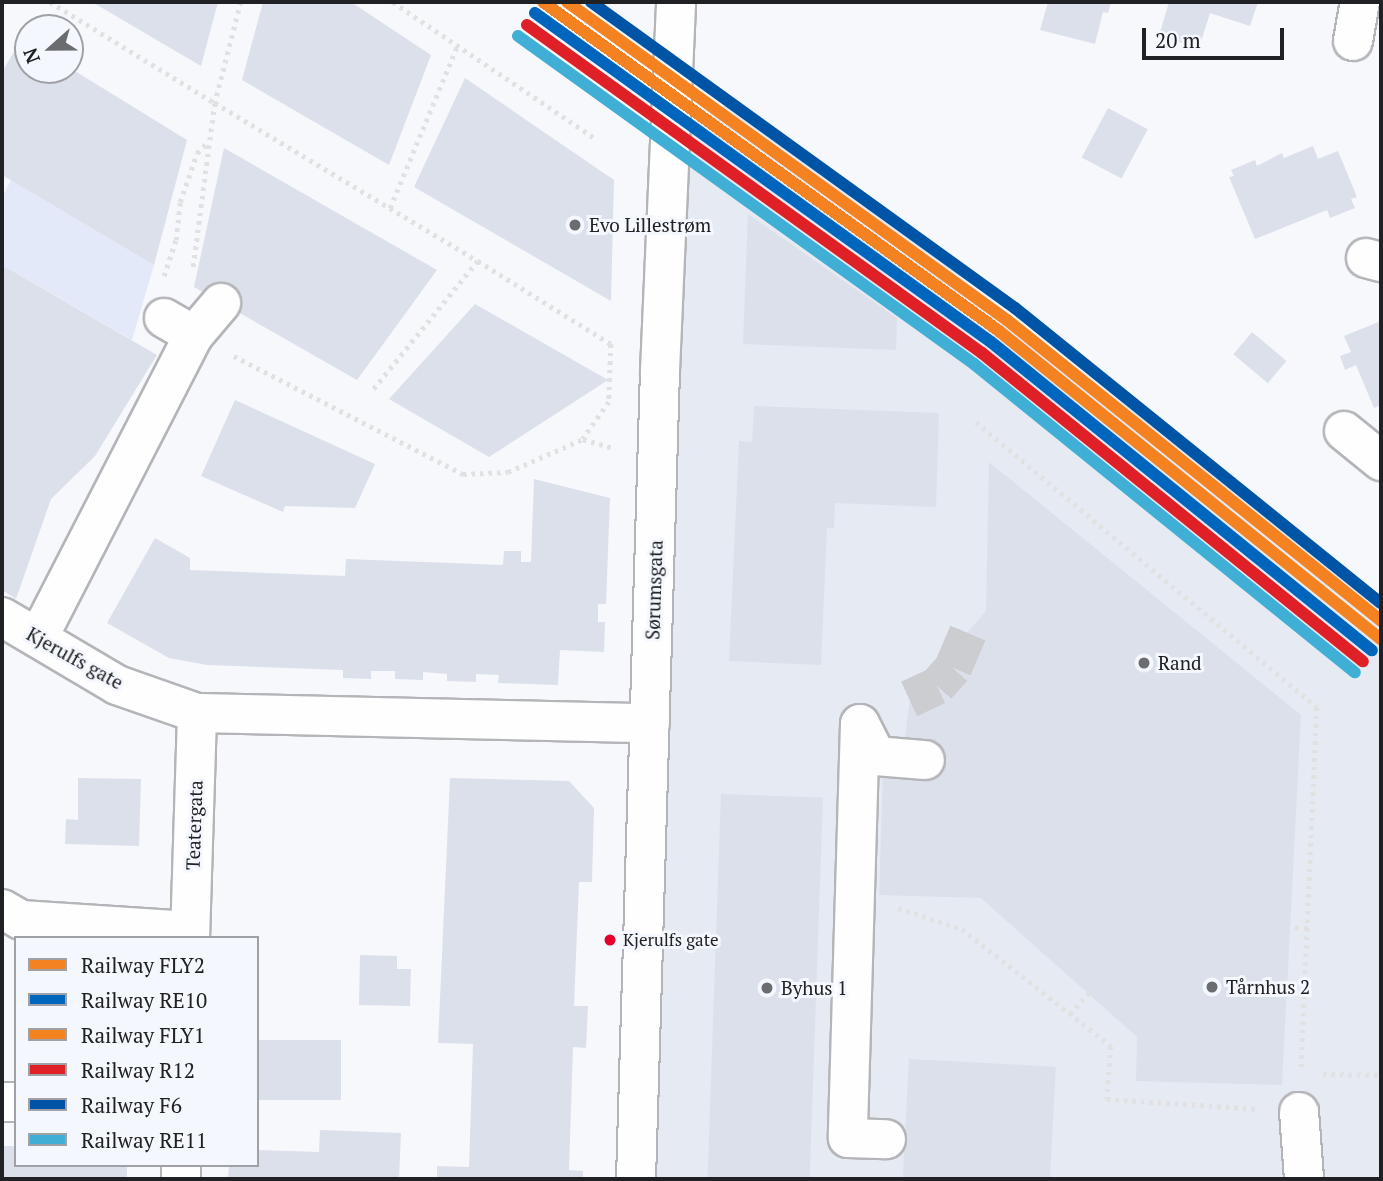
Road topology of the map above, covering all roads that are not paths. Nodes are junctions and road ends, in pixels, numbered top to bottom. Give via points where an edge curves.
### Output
1 (676, 2) edge
2 (1360, 2) edge
3 (1353, 41) dead end
4 (221, 303) dead end
5 (1344, 431) dead end
6 (1381, 461) edge
7 (2, 617) edge
8 (38, 638) junction
9 (197, 713) junction
10 (650, 723) junction
11 (925, 760) dead end
12 (2, 909) edge
13 (190, 934) edge
14 (1299, 1112) road end
15 (886, 1139) dead end
16 (636, 1179) edge
17 (1304, 1179) edge

1 - 10 street, Sørumsgata
2 - 3 street
4 - 8 street via 173,313
5 - 6 street
7 - 8 street, Kjerulfs gate
8 - 9 street, Kjerulfs gate via 117,685
9 - 10 street, Kjerulfs gate
9 - 13 street, Teatergata
10 - 16 street, Sørumsgata
11 - 15 street via 876,756 860,724 848,1138
12 - 13 street via 21,920
14 - 17 street

